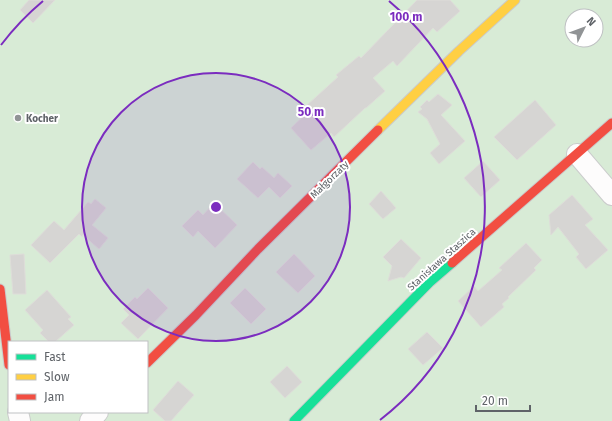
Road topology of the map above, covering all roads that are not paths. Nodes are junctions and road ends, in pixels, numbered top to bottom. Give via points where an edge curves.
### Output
1 (515, 0) edge
2 (612, 123) edge
3 (577, 154) junction
4 (612, 195) edge
5 (0, 289) edge
6 (148, 362) edge
7 (6, 365) edge
8 (97, 413) edge
9 (90, 421) edge
10 (294, 421) edge

1 - 6 street, Małgorzaty via 459,51 258,249
2 - 3 street, Stanisława Staszica
3 - 4 street
3 - 10 street, Stanisława Staszica via 430,282
5 - 7 street
8 - 9 street

